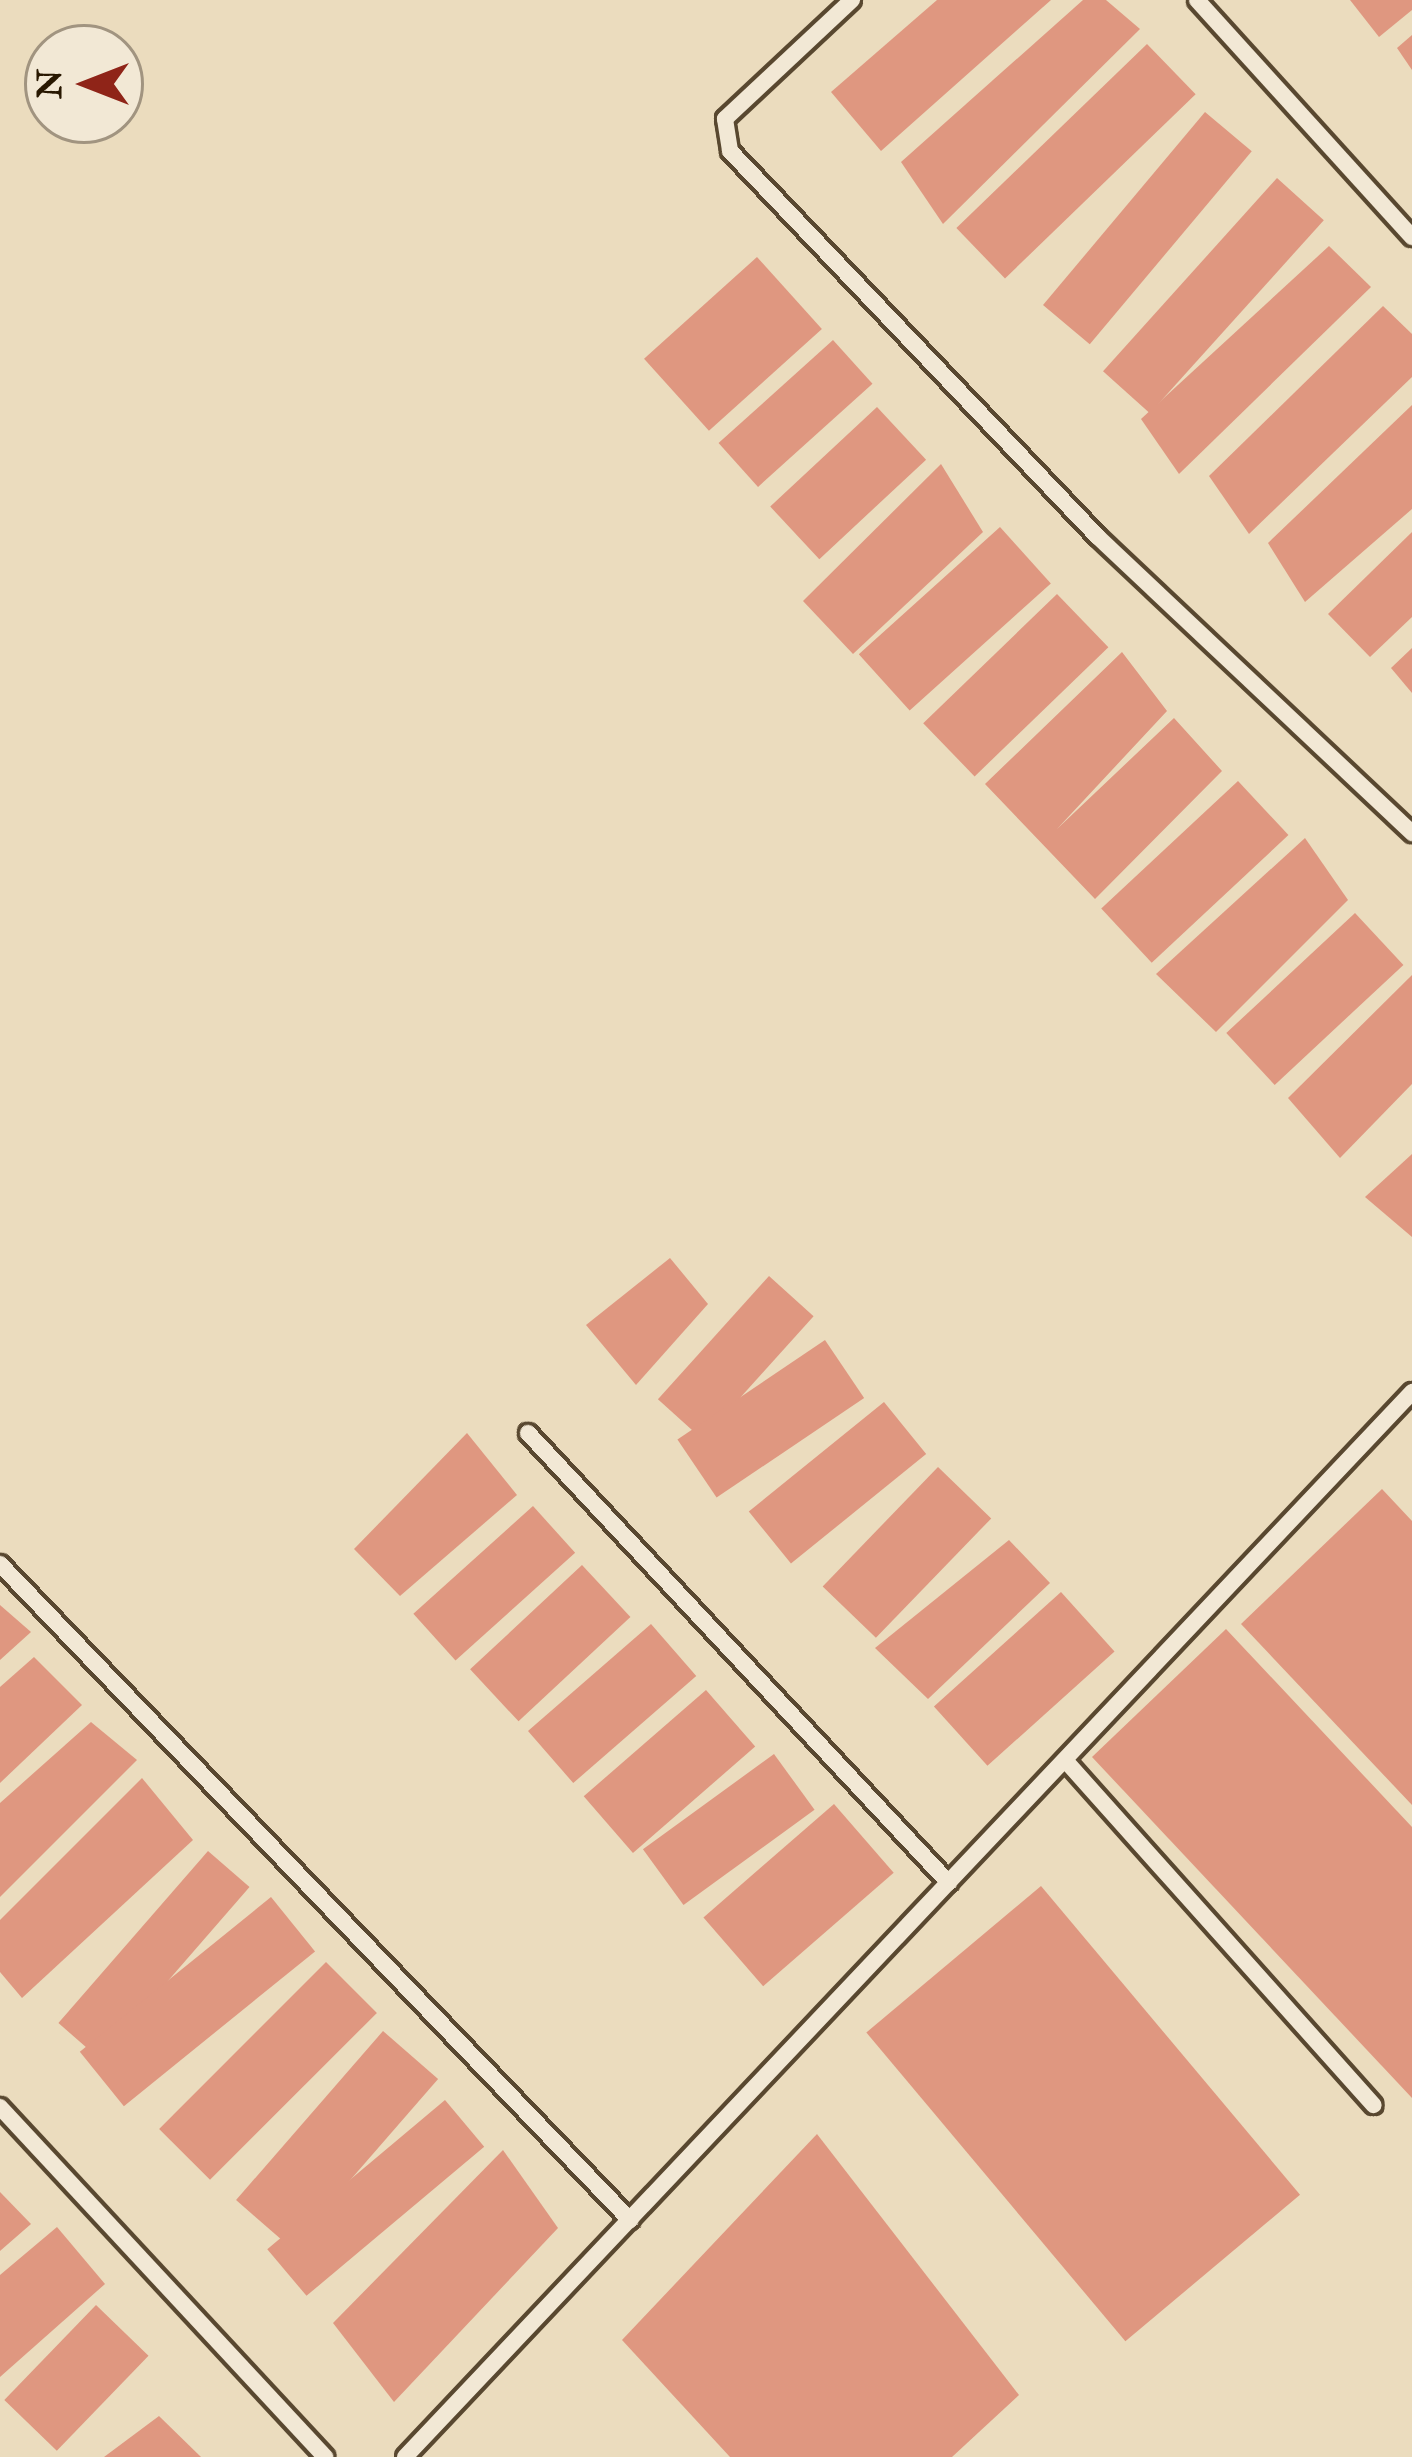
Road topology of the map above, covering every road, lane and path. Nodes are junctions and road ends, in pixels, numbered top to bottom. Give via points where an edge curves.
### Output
1 (852, 0) edge
2 (1197, 0) edge
3 (1412, 237) edge
4 (1412, 833) edge
5 (1408, 1404) edge
6 (528, 1432) dead end
7 (0, 1564) edge
8 (1065, 1760) junction
9 (949, 1883) junction
10 (1374, 2105) dead end
11 (0, 2107) edge
12 (630, 2220) junction
13 (325, 2457) edge
14 (406, 2457) edge

1 - 4 lane via 725,119 730,151 1098,537
2 - 3 lane
5 - 8 lane
6 - 9 lane
7 - 12 lane
8 - 9 lane
8 - 10 lane
9 - 12 lane
11 - 13 lane
12 - 14 lane

